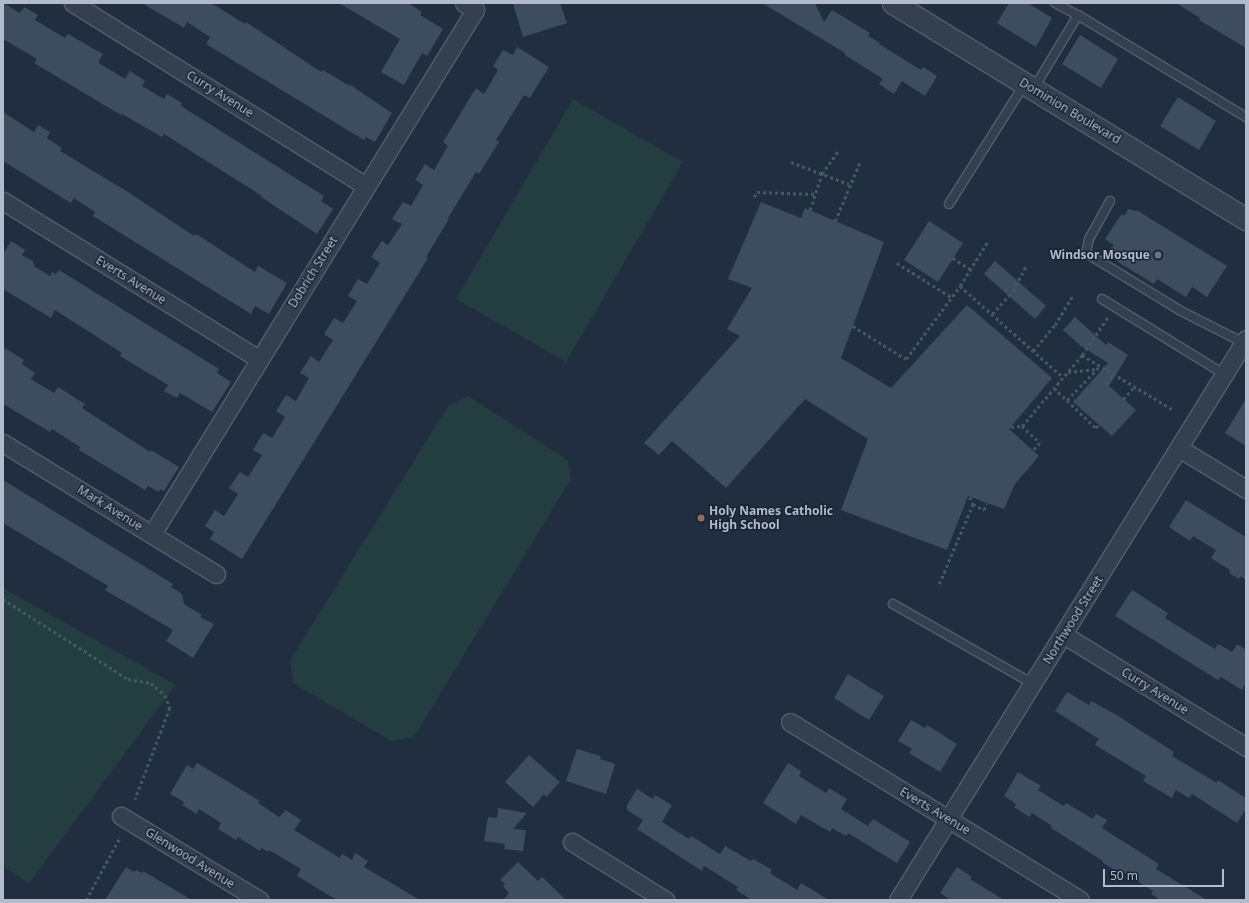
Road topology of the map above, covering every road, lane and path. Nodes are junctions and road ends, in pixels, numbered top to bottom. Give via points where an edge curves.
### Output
1 (73, 3) edge
2 (893, 3) edge
3 (1055, 3) edge
4 (469, 6) edge
5 (1078, 15) junction
6 (1029, 86) junction
7 (1246, 117) edge
8 (838, 150) dead end
9 (791, 162) dead end
10 (860, 162) dead end
11 (822, 174) junction
12 (849, 184) junction
13 (366, 186) junction
14 (815, 194) junction
15 (754, 197) dead end
16 (3, 201) edge
17 (1110, 201) dead end
18 (949, 204) dead end
19 (810, 210) dead end
20 (1246, 219) edge
21 (835, 221) dead end
22 (988, 241) dead end
23 (953, 258) dead end
24 (898, 263) dead end
25 (1026, 265) dead end
26 (970, 269) junction
27 (960, 286) junction
28 (951, 297) junction
29 (1072, 297) dead end
30 (1102, 299) dead end
31 (992, 314) junction
32 (1108, 317) dead end
33 (853, 326) dead end
34 (1245, 341) edge
35 (1033, 351) junction
36 (1082, 355) junction
37 (259, 359) junction
38 (1100, 366) junction
39 (1097, 369) junction
40 (1068, 372) junction
41 (1114, 374) junction
42 (1224, 374) junction
43 (1063, 377) junction
44 (1106, 384) dead end
45 (1135, 386) junction
46 (1054, 388) junction
47 (1124, 399) dead end
48 (1067, 400) junction
49 (1174, 410) dead end
50 (1099, 424) dead end
51 (1022, 426) junction
52 (1011, 427) dead end
53 (3, 443) edge
54 (1179, 448) junction
55 (1033, 451) dead end
56 (1246, 489) edge
57 (970, 497) dead end
58 (986, 503) dead end
59 (973, 504) junction
60 (152, 534) junction
61 (216, 574) dead end
62 (939, 584) dead end
63 (3, 599) edge
64 (893, 604) dead end
65 (1064, 635) junction
66 (1033, 684) junction
67 (790, 722) dead end
68 (1246, 747) edge
69 (135, 800) dead end
70 (121, 816) dead end
71 (950, 820) junction
72 (120, 837) dead end
73 (572, 842) dead end
74 (86, 900) edge
75 (259, 900) edge
76 (665, 900) edge
77 (898, 900) edge
78 (1080, 900) edge

1 - 13 street, Curry Avenue
2 - 6 street, Dominion Boulevard
3 - 5 lane
4 - 13 street, Dobrich Street
5 - 6 lane
5 - 7 lane
6 - 18 lane
6 - 20 street, Dominion Boulevard
8 - 11 path
9 - 11 path
10 - 12 path
11 - 12 path
11 - 14 path
12 - 21 path
13 - 37 street, Dobrich Street
14 - 15 path via 756,192
14 - 19 path
16 - 37 street, Everts Avenue
17 - 34 lane via 1089,239 1086,253 1181,311
22 - 26 path
23 - 26 path
24 - 28 path
25 - 31 path via 1013,291
26 - 27 path
27 - 28 path
27 - 31 path
28 - 33 path via 906,359
29 - 35 path via 1055,325
30 - 42 lane
31 - 35 path
32 - 36 path
34 - 42 street, Northwood Street
35 - 43 path
36 - 38 path
36 - 40 path
37 - 60 street, Dobrich Street
38 - 39 path
38 - 41 path
39 - 40 path
39 - 48 path
40 - 43 path
41 - 44 path
41 - 45 path
42 - 54 street, Northwood Street
43 - 46 path
45 - 47 path
45 - 49 path
46 - 48 path
46 - 51 path
48 - 50 path via 1096,428
51 - 52 path
51 - 55 path via 1040,443
53 - 60 street, Mark Avenue
54 - 56 street
54 - 65 street, Northwood Street
57 - 59 path
58 - 59 path via 984,510
59 - 62 path
60 - 61 street, Mark Avenue
63 - 69 path via 128,679 151,683 165,695 170,708
64 - 66 lane
65 - 66 street, Northwood Street
65 - 68 street, Curry Avenue
66 - 71 street, Northwood Street
67 - 71 street, Everts Avenue
70 - 75 street, Glenwood Avenue
71 - 77 street, Northwood Street
71 - 78 street, Everts Avenue
72 - 74 path
73 - 76 street

